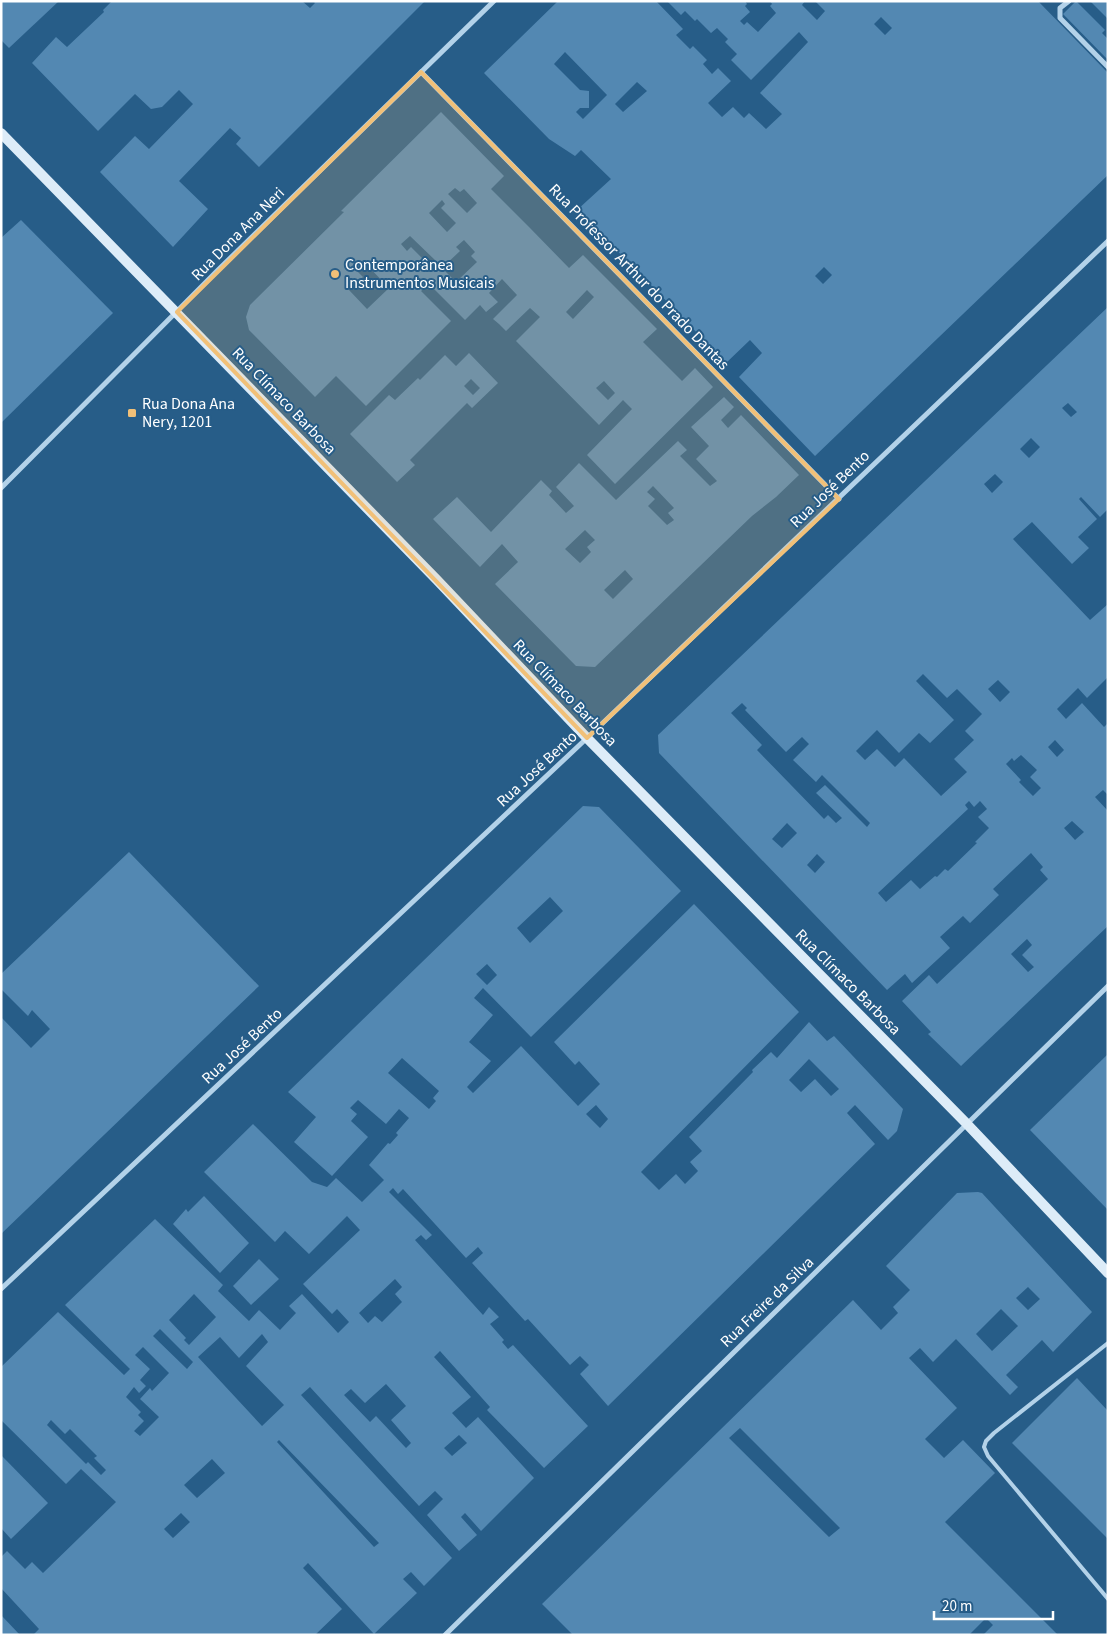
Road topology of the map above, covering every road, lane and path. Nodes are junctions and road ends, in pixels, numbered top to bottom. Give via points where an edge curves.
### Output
1 (494, 1) edge
2 (1069, 1) edge
3 (1108, 67) edge
4 (422, 72) junction
5 (1, 133) edge
6 (1108, 242) edge
7 (177, 312) junction
8 (1, 488) edge
9 (838, 499) junction
10 (588, 738) junction
11 (1108, 986) edge
12 (967, 1124) junction
13 (1108, 1273) edge
14 (1, 1289) edge
15 (1108, 1343) edge
16 (1108, 1599) edge
17 (445, 1635) edge

1 - 4 street, Rua Dona Ana Neri
2 - 3 street via 1060,8 1060,18
4 - 7 street, Rua Dona Ana Neri
4 - 9 street, Rua Professor Arthur do Prado Dantas
5 - 7 main road, Rua Clímaco Barbosa
6 - 9 street, Rua José Bento
7 - 8 street, Rua Dona Ana Neri
7 - 10 main road, Rua Clímaco Barbosa
9 - 10 street, Rua José Bento
10 - 12 main road, Rua Clímaco Barbosa
10 - 14 street, Rua José Bento
11 - 12 street, Rua Freire da Silva
12 - 13 main road, Rua Clímaco Barbosa
12 - 17 street, Rua Freire da Silva
15 - 16 lane via 994,1433 984,1446 988,1456

